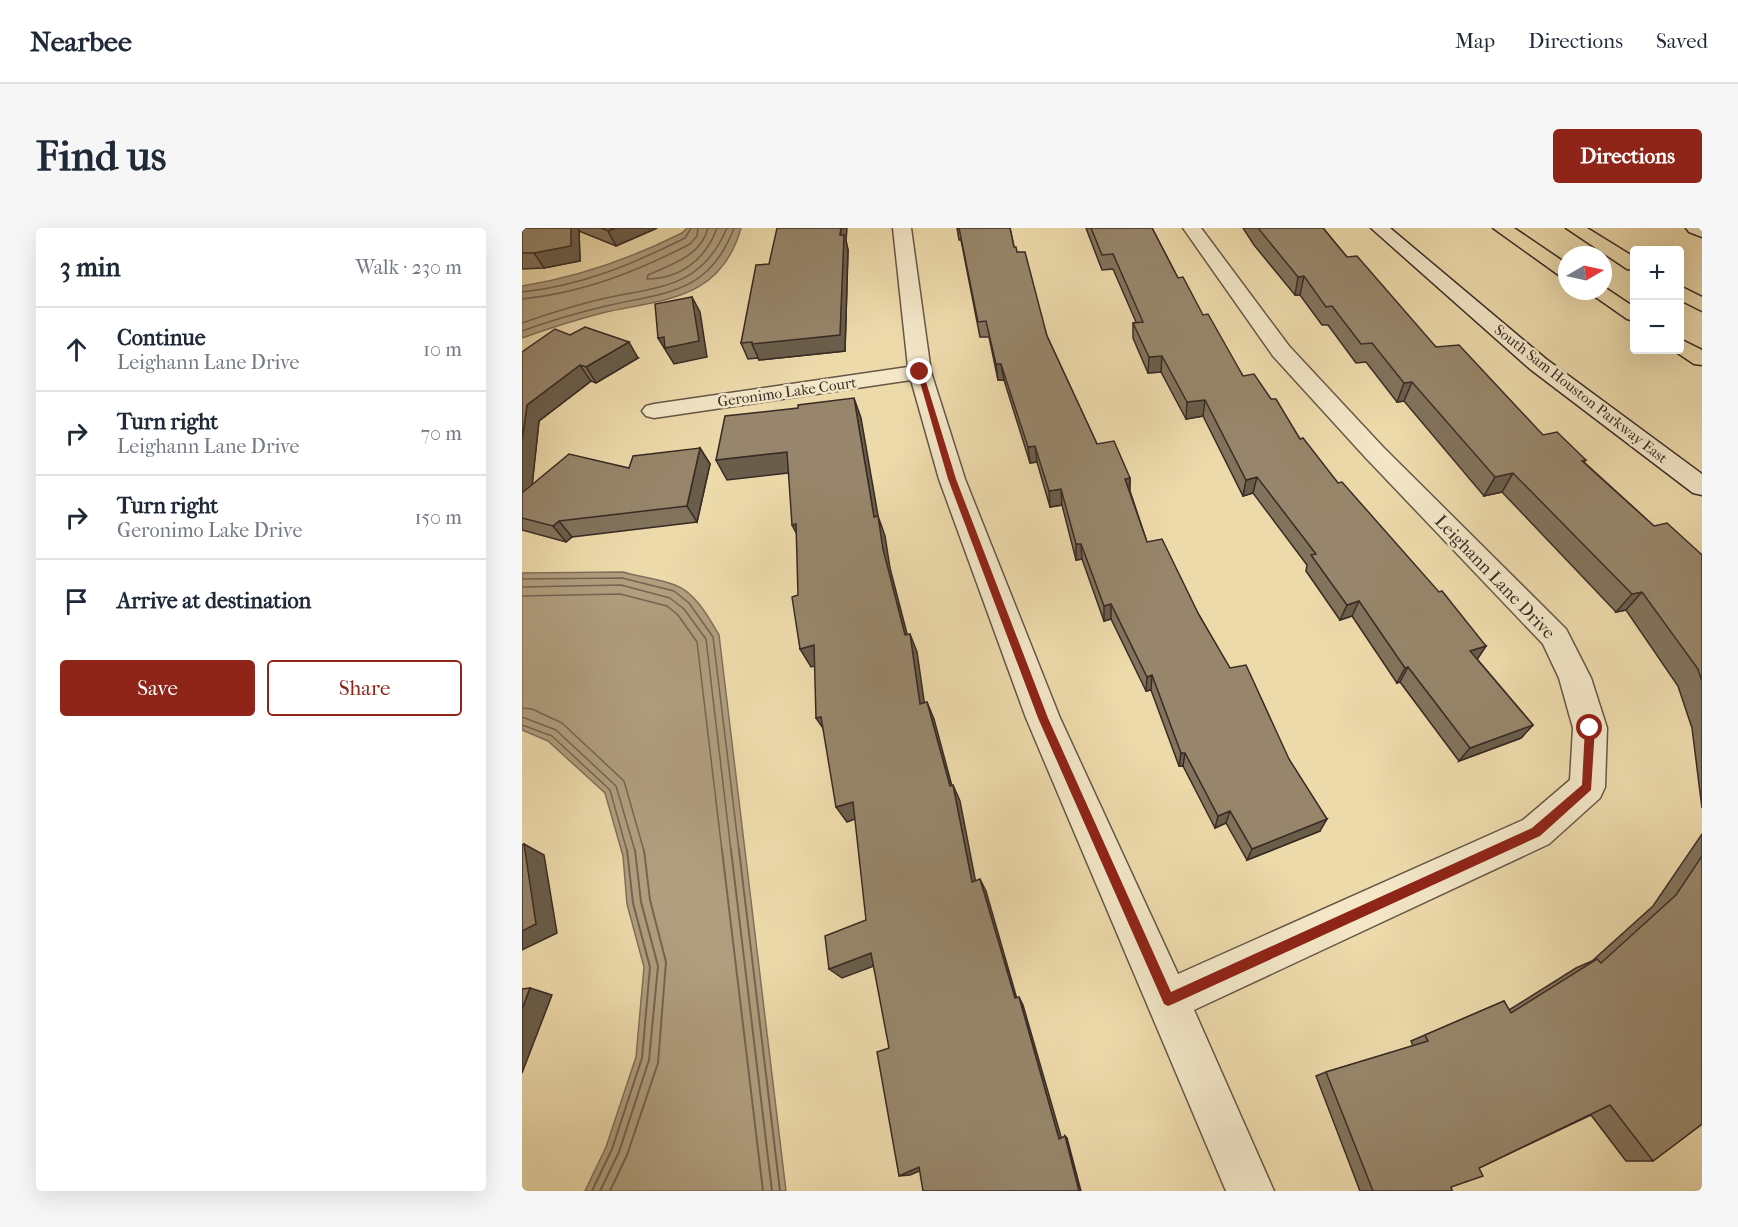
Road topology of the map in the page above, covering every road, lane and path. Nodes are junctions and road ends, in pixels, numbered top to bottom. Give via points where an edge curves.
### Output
1 (902, 228) edge
2 (1192, 228) edge
3 (1380, 228) edge
4 (1502, 228) edge
5 (1575, 228) edge
6 (1695, 228) edge
7 (1702, 232) edge
8 (1630, 262) edge
9 (1558, 266) edge
10 (1684, 294) edge
11 (1611, 300) edge
12 (1702, 305) edge
13 (1630, 312) edge
14 (1684, 348) edge
15 (1702, 359) edge
16 (920, 372) junction
17 (654, 411) dead end
18 (1702, 487) edge
19 (1168, 1000) junction
20 (1250, 1191) edge

1 - 16 street
2 - 19 street, Leighann Lane Drive via 1281,351 1555,637 1575,678 1590,728 1587,787 1536,832
3 - 18 street, South Sam Houston Parkway East via 1538,364
4 - 9 highway
5 - 8 highway
6 - 7 street
10 - 12 highway
11 - 13 highway
14 - 15 highway
16 - 17 street, Geronimo Lake Court
16 - 19 street via 952,479 1043,718
19 - 20 street

